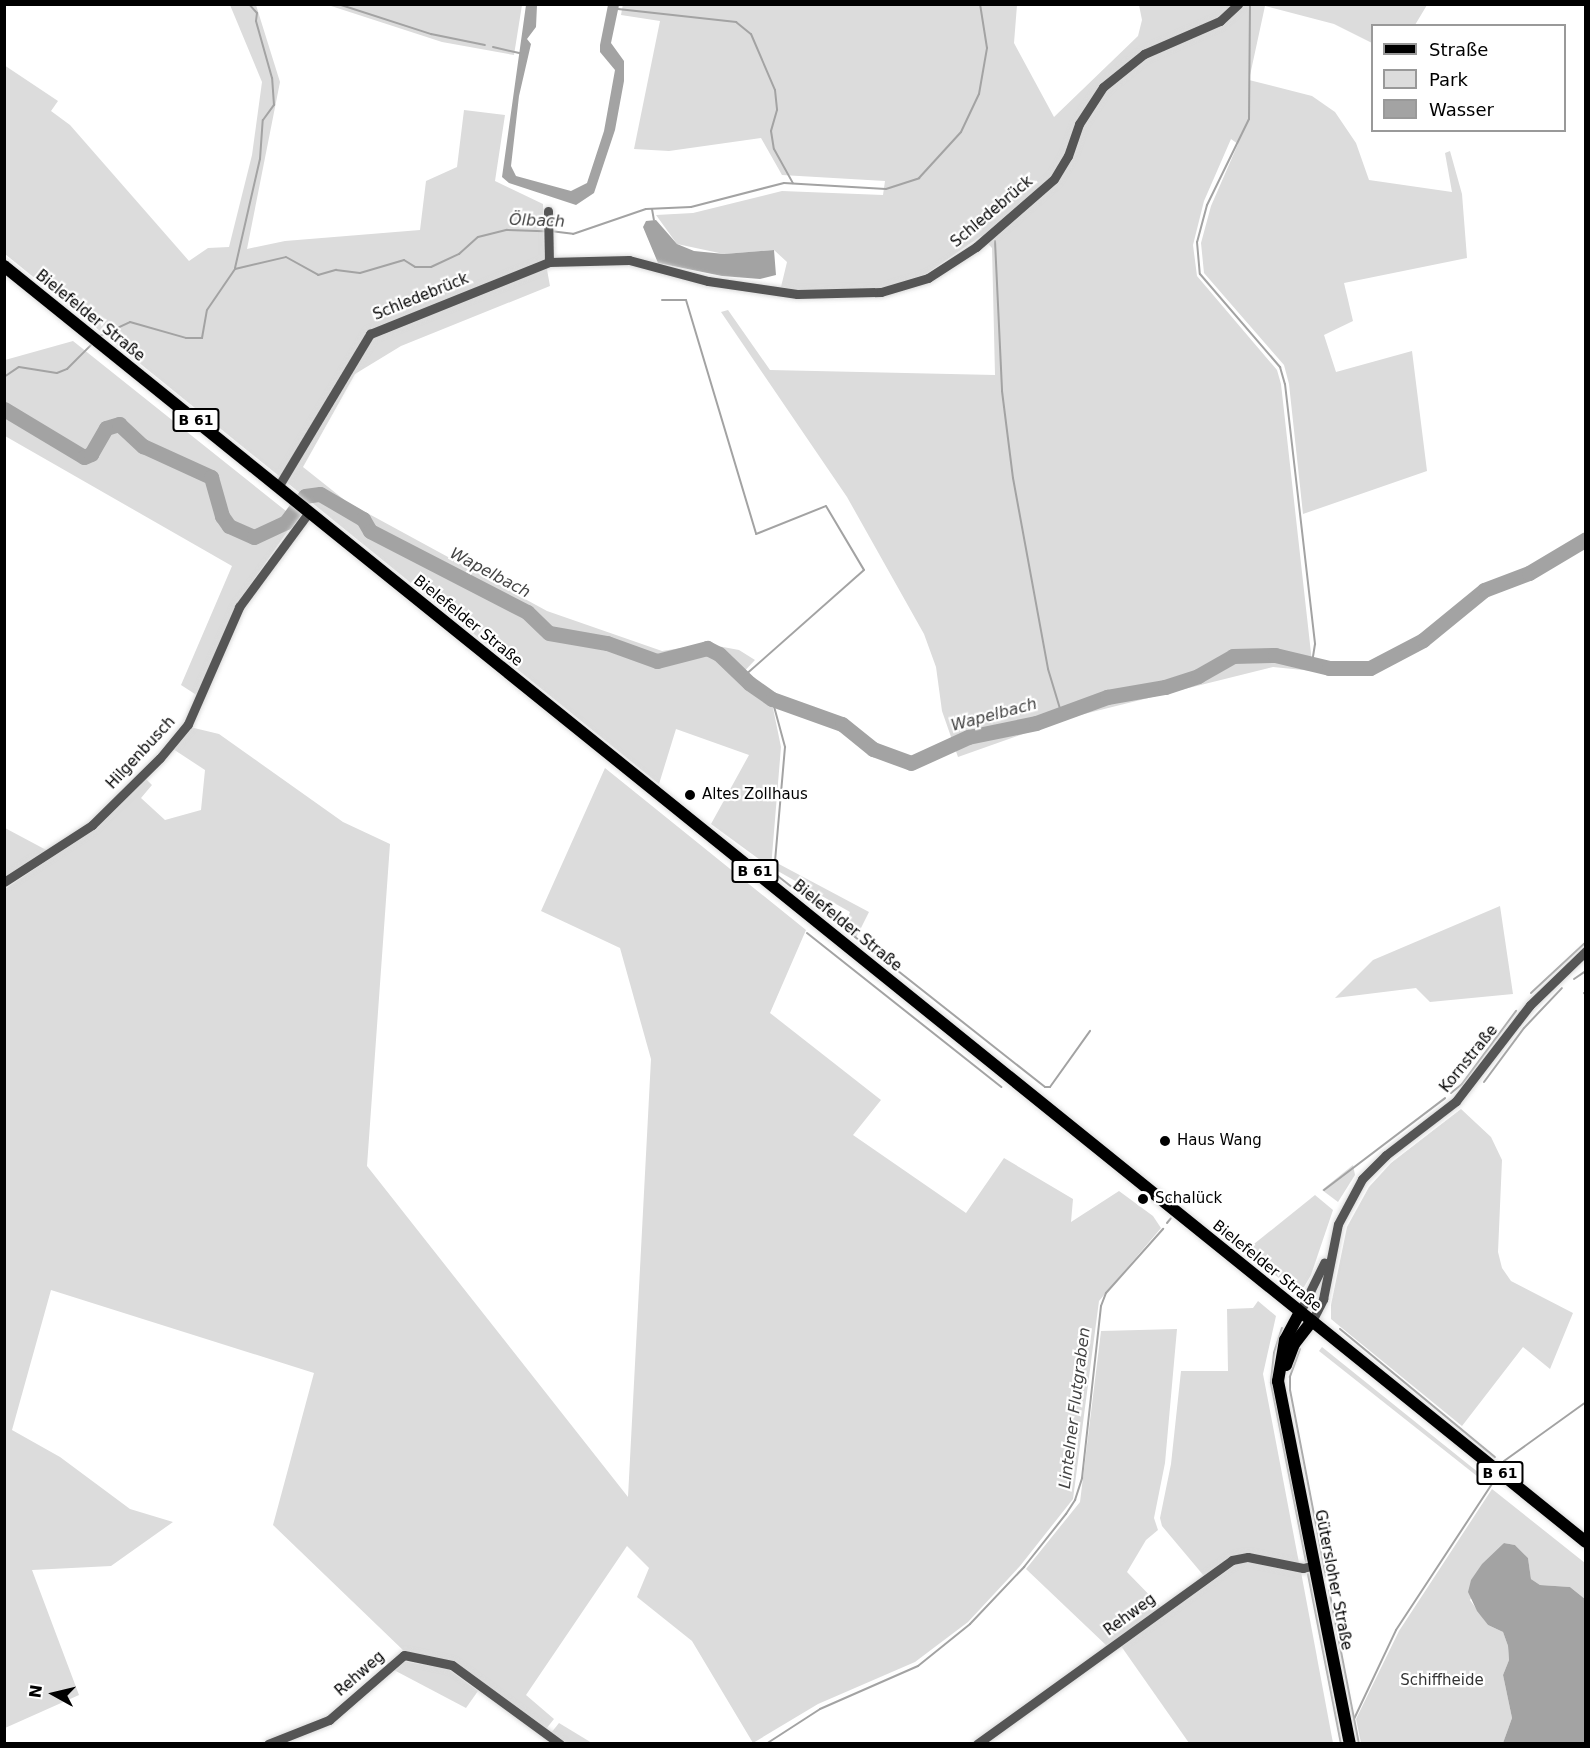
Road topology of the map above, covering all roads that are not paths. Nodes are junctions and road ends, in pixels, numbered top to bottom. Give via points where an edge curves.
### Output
1 (1238, 4) edge
2 (548, 211) dead end
3 (549, 262) junction
4 (4, 266) edge
5 (278, 488) junction
6 (307, 511) junction
7 (4, 882) edge
8 (1586, 951) edge
9 (1334, 1239) junction
10 (1300, 1312) junction
11 (1312, 1321) junction
12 (1287, 1422) junction
13 (1586, 1542) edge
14 (1315, 1565) junction
15 (268, 1743) edge
16 (560, 1743) edge
17 (977, 1743) edge
18 (1350, 1743) edge

1 - 3 street, Schledebrück via 1220,21 1144,54 1112,81 1079,124 1068,156 1054,179 976,247 928,278 901,289 797,294 708,281 629,260
2 - 3 street
3 - 5 street, Schledebrück via 370,334
4 - 5 main road, Bielefelder Straße / B 61
5 - 6 main road, Bielefelder Straße / B 61
6 - 7 street, Hilgenbusch via 239,607 200,702 167,750 92,825
6 - 10 main road, Bielefelder Straße / B 61
8 - 9 street, Kornstraße via 1530,1005 1456,1101 1362,1179 1343,1211
9 - 10 street, Kornstraße
9 - 11 street, Kornstraße via 1323,1299
10 - 11 main road, Bielefelder Straße / B 61
10 - 12 main road, Gütersloher Straße via 1280,1360 1278,1381
11 - 12 main road, Gütersloher Straße via 1287,1360 1283,1381
11 - 13 main road, Bielefelder Straße / B 61
12 - 14 main road, Gütersloher Straße
14 - 17 street, Rehweg via 1303,1568 1248,1557 1232,1560
14 - 18 main road, Gütersloher Straße
15 - 16 street, Rehweg via 329,1720 404,1655 452,1665

